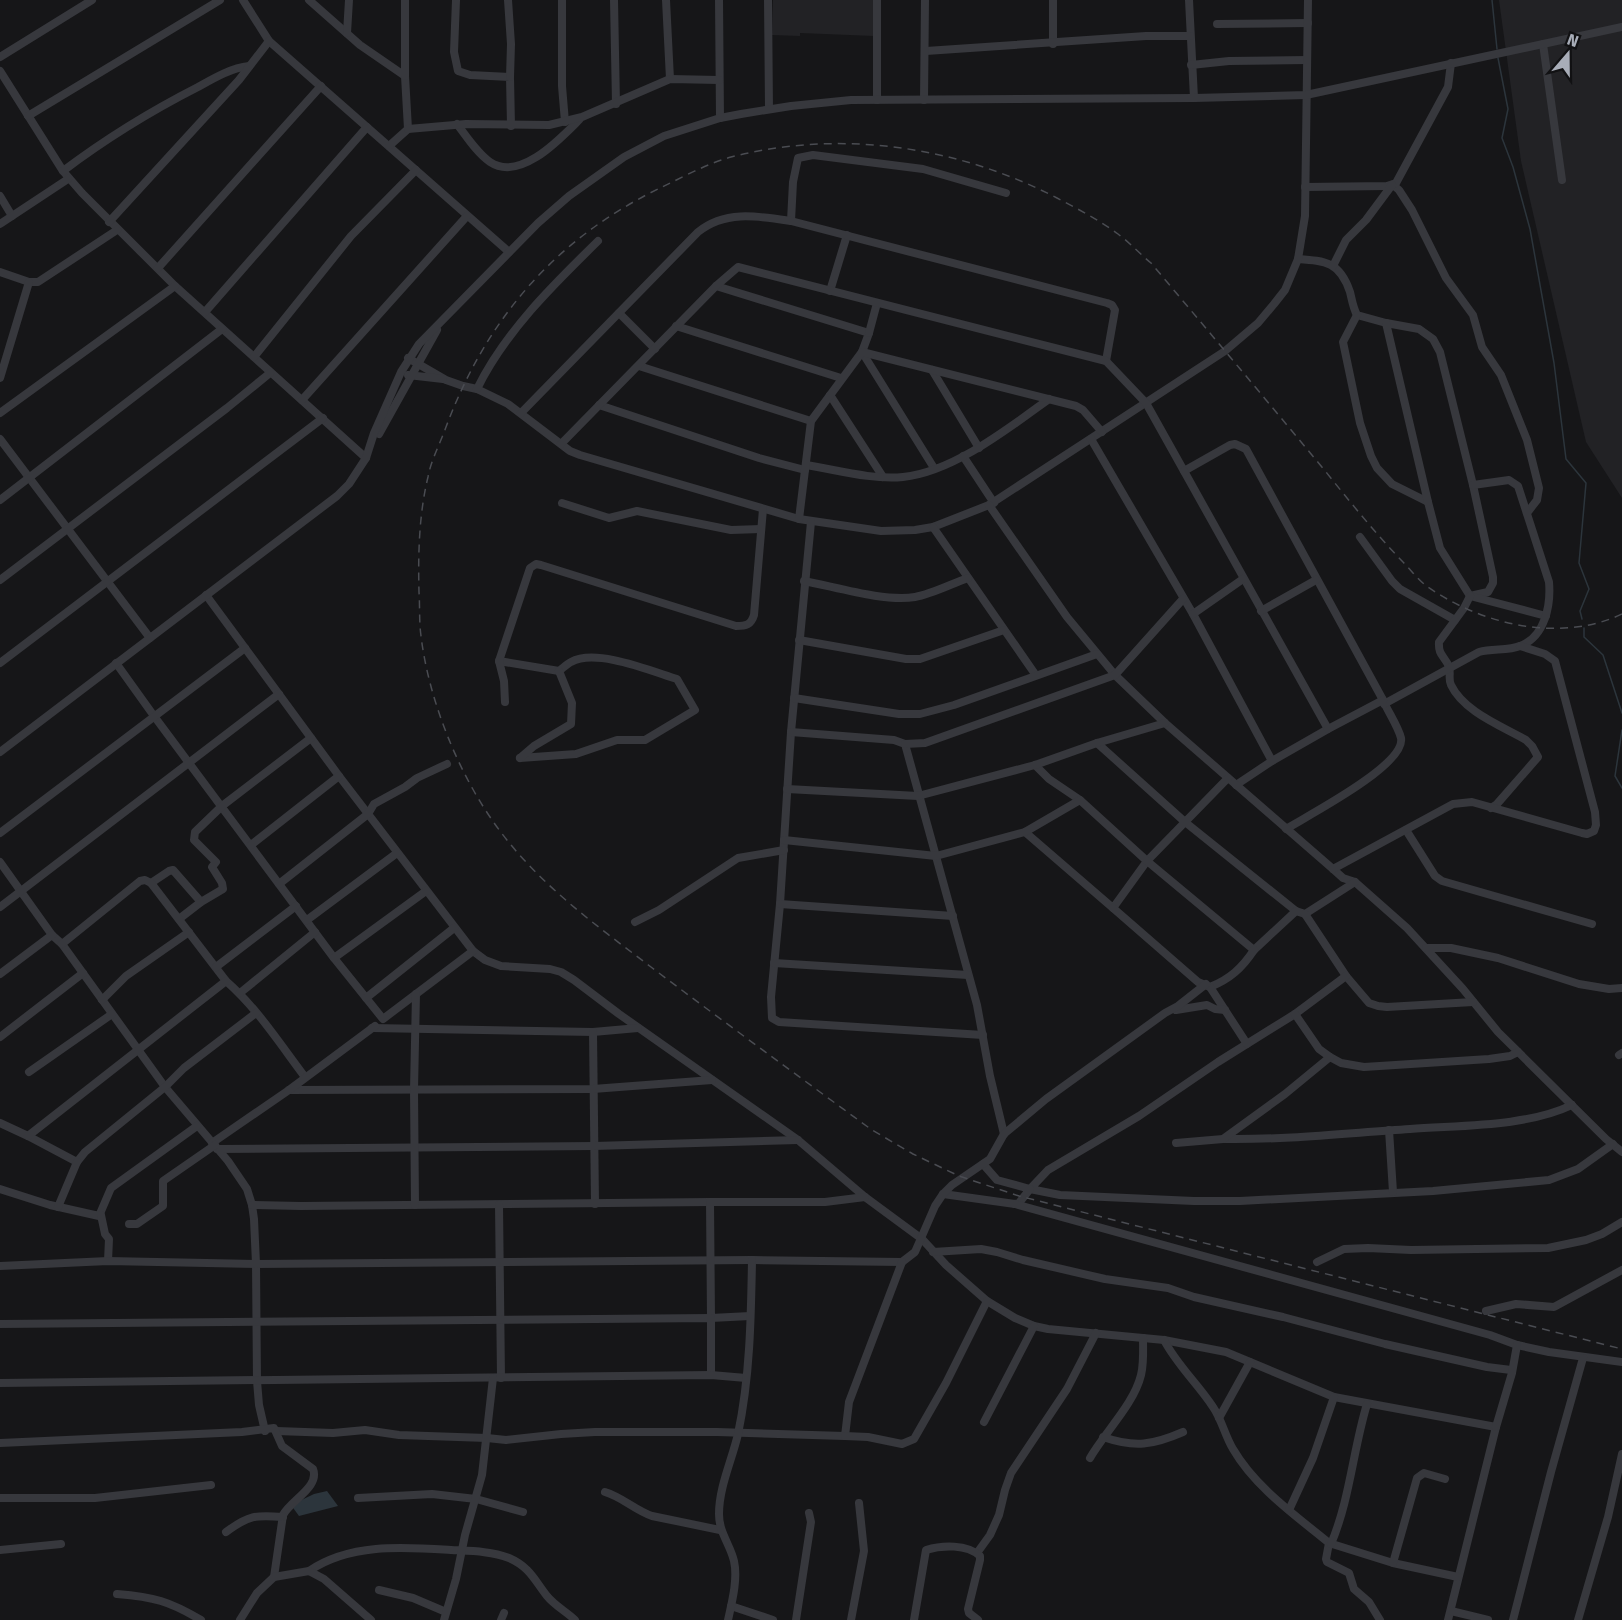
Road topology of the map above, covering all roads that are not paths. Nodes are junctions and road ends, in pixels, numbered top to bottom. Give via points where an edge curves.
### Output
1 (92, 0) edge
2 (220, 0) edge
3 (243, 0) edge
4 (309, 0) edge
5 (349, 0) edge
6 (405, 0) edge
7 (456, 0) edge
8 (508, 0) edge
9 (562, 0) edge
10 (614, 0) edge
11 (666, 0) edge
12 (719, 0) edge
13 (768, 0) edge
14 (877, 0) edge
15 (925, 0) edge
16 (1053, 0) edge
17 (1189, 0) edge
18 (1308, 0) edge
19 (1308, 23) junction
20 (1217, 24) dead end
21 (1622, 27) edge
22 (346, 33) junction
23 (1190, 36) junction
24 (269, 41) junction
25 (1053, 44) junction
26 (1544, 44) junction
27 (926, 51) junction
28 (0, 57) edge
29 (1307, 60) junction
30 (1451, 63) junction
31 (1191, 65) junction
32 (249, 66) junction
33 (0, 71) edge
34 (405, 76) junction
35 (510, 77) junction
36 (670, 79) junction
37 (719, 80) junction
38 (321, 86) junction
39 (1306, 95) junction
40 (1194, 99) junction
41 (877, 100) junction
42 (924, 100) junction
43 (616, 104) junction
44 (769, 109) junction
45 (28, 116) junction
46 (582, 117) junction
47 (720, 118) junction
48 (564, 122) junction
49 (457, 124) junction
50 (511, 126) junction
51 (367, 127) junction
52 (408, 129) junction
53 (389, 147) junction
54 (416, 171) junction
55 (66, 175) junction
56 (1562, 180) dead end
57 (1392, 185) junction
58 (1305, 187) junction
59 (1006, 193) dead end
60 (0, 196) edge
61 (12, 216) junction
62 (467, 216) junction
63 (791, 221) junction
64 (109, 222) junction
65 (0, 224) edge
66 (117, 230) junction
67 (847, 235) junction
68 (597, 241) dead end
69 (509, 252) junction
70 (1298, 259) junction
71 (1333, 266) junction
72 (158, 268) junction
73 (0, 272) edge
74 (29, 282) junction
75 (175, 286) junction
76 (716, 286) junction
77 (830, 291) junction
78 (877, 303) junction
79 (205, 312) junction
80 (619, 313) junction
81 (1357, 315) junction
82 (1386, 323) junction
83 (440, 324) junction
84 (676, 326) junction
85 (222, 328) junction
86 (869, 333) junction
87 (655, 349) junction
88 (862, 352) junction
89 (254, 357) junction
90 (408, 358) junction
91 (1106, 361) junction
92 (420, 363) junction
93 (639, 366) junction
94 (932, 370) junction
95 (401, 372) junction
96 (270, 373) junction
97 (412, 377) junction
98 (0, 378) edge
99 (841, 378) junction
100 (446, 380) junction
101 (477, 389) junction
102 (830, 395) junction
103 (1049, 399) junction
104 (302, 400) junction
105 (1146, 403) junction
106 (599, 405) junction
107 (0, 413) edge
108 (521, 413) junction
109 (323, 418) junction
110 (812, 421) junction
111 (1102, 432) junction
112 (0, 439) edge
113 (1091, 439) junction
114 (373, 441) junction
115 (561, 444) junction
116 (979, 448) junction
117 (963, 456) junction
118 (366, 458) junction
119 (806, 468) junction
120 (934, 468) junction
121 (1184, 471) junction
122 (883, 477) junction
123 (28, 478) junction
124 (1473, 485) junction
125 (0, 500) edge
126 (1428, 502) junction
127 (562, 503) dead end
128 (991, 504) junction
129 (763, 509) junction
130 (1527, 513) junction
131 (799, 519) junction
132 (811, 522) junction
133 (933, 527) junction
134 (67, 529) junction
135 (761, 529) junction
136 (1360, 537) dead end
137 (968, 578) junction
138 (1243, 579) junction
139 (0, 580) edge
140 (1316, 580) junction
141 (804, 581) junction
142 (107, 583) junction
143 (206, 595) junction
144 (1470, 596) junction
145 (1183, 599) junction
146 (1261, 611) junction
147 (1193, 614) junction
148 (1545, 616) junction
149 (1455, 620) junction
150 (1004, 630) junction
151 (150, 638) junction
152 (799, 640) junction
153 (1520, 646) junction
154 (245, 648) junction
155 (1096, 654) junction
156 (499, 661) junction
157 (0, 663) edge
158 (116, 663) junction
159 (1449, 668) junction
160 (559, 671) junction
161 (1035, 674) junction
162 (1115, 675) junction
163 (279, 694) junction
164 (794, 698) junction
165 (505, 702) dead end
166 (1383, 702) junction
167 (154, 717) junction
168 (1165, 723) junction
169 (1328, 729) junction
170 (791, 732) junction
171 (311, 738) junction
172 (1097, 743) junction
173 (905, 744) junction
174 (0, 752) edge
175 (1050, 760) junction
176 (1272, 761) junction
177 (190, 762) junction
178 (447, 764) dead end
179 (1035, 765) junction
180 (339, 776) junction
181 (1228, 778) junction
182 (1049, 779) junction
183 (1236, 785) junction
184 (787, 789) junction
185 (918, 796) junction
186 (1080, 800) junction
187 (222, 806) junction
188 (1491, 808) junction
189 (368, 814) junction
190 (1185, 822) junction
191 (1286, 829) junction
192 (1406, 830) junction
193 (1025, 832) junction
194 (0, 833) edge
195 (784, 840) junction
196 (251, 845) junction
197 (784, 850) junction
198 (397, 853) junction
199 (936, 856) junction
200 (1148, 861) junction
201 (0, 862) edge
202 (1332, 869) junction
203 (1355, 882) junction
204 (151, 883) junction
205 (279, 884) junction
206 (426, 891) junction
207 (21, 892) junction
208 (201, 902) junction
209 (780, 904) junction
210 (296, 906) junction
211 (0, 907) edge
212 (1113, 908) junction
213 (1301, 912) junction
214 (953, 916) junction
215 (179, 919) junction
216 (307, 921) junction
217 (635, 922) dead end
218 (1592, 924) dead end
219 (454, 928) junction
220 (189, 932) junction
221 (315, 932) junction
222 (52, 935) junction
223 (62, 944) junction
224 (1426, 948) junction
225 (1254, 950) junction
226 (473, 951) junction
227 (334, 958) junction
228 (774, 963) junction
229 (216, 967) junction
230 (83, 973) junction
231 (0, 974) edge
232 (968, 975) junction
233 (1346, 976) junction
234 (226, 981) junction
235 (1208, 986) junction
236 (1622, 988) edge
237 (240, 993) junction
238 (416, 994) junction
239 (366, 998) junction
240 (102, 1000) junction
241 (1473, 1002) junction
242 (1225, 1010) junction
243 (256, 1013) junction
244 (1165, 1013) junction
245 (112, 1014) junction
246 (1295, 1014) junction
247 (384, 1019) junction
248 (372, 1028) junction
249 (638, 1028) junction
250 (416, 1030) junction
251 (593, 1032) junction
252 (983, 1035) junction
253 (0, 1037) edge
254 (1247, 1044) junction
255 (137, 1049) junction
256 (1518, 1052) junction
257 (1330, 1056) junction
258 (29, 1072) dead end
259 (304, 1077) junction
260 (712, 1080) junction
261 (165, 1087) junction
262 (593, 1089) junction
263 (289, 1090) junction
264 (414, 1090) junction
265 (1572, 1105) junction
266 (0, 1123) edge
267 (196, 1126) junction
268 (1389, 1130) junction
269 (1004, 1134) junction
270 (28, 1136) junction
271 (1223, 1139) junction
272 (798, 1140) junction
273 (1176, 1143) dead end
274 (1613, 1144) junction
275 (215, 1146) junction
276 (594, 1146) junction
277 (414, 1147) junction
278 (1622, 1152) edge
279 (76, 1162) junction
280 (983, 1164) junction
281 (0, 1189) edge
282 (1030, 1189) junction
283 (1393, 1192) junction
284 (943, 1194) junction
285 (865, 1197) junction
286 (710, 1202) junction
287 (595, 1204) junction
288 (1015, 1204) junction
289 (252, 1205) junction
290 (415, 1205) junction
291 (499, 1205) junction
292 (58, 1207) junction
293 (101, 1215) junction
294 (1622, 1222) edge
295 (129, 1224) dead end
296 (922, 1239) junction
297 (933, 1252) junction
298 (752, 1260) junction
299 (108, 1261) junction
300 (710, 1261) junction
301 (902, 1262) junction
302 (1317, 1262) dead end
303 (499, 1263) junction
304 (256, 1264) junction
305 (0, 1266) edge
306 (1622, 1270) edge
307 (987, 1300) junction
308 (1486, 1311) dead end
309 (750, 1316) junction
310 (711, 1318) junction
311 (501, 1319) junction
312 (257, 1322) junction
313 (0, 1324) edge
314 (1034, 1326) junction
315 (1096, 1333) junction
316 (1143, 1338) junction
317 (1164, 1340) junction
318 (1517, 1345) junction
319 (1583, 1358) junction
320 (1250, 1362) junction
321 (1622, 1362) edge
322 (1511, 1370) junction
323 (711, 1375) junction
324 (497, 1378) junction
325 (746, 1378) junction
326 (257, 1381) junction
327 (0, 1383) edge
328 (1334, 1397) junction
329 (1367, 1404) junction
330 (1219, 1418) junction
331 (984, 1422) dead end
332 (1496, 1427) junction
333 (265, 1431) junction
334 (277, 1431) junction
335 (1183, 1432) dead end
336 (738, 1433) junction
337 (845, 1436) junction
338 (1103, 1437) junction
339 (487, 1438) junction
340 (0, 1443) edge
341 (1622, 1454) edge
342 (1090, 1458) dead end
343 (1445, 1479) dead end
344 (211, 1485) dead end
345 (605, 1492) dead end
346 (0, 1498) edge
347 (358, 1498) dead end
348 (476, 1499) junction
349 (859, 1503) dead end
350 (1289, 1510) junction
351 (523, 1512) dead end
352 (809, 1513) dead end
353 (283, 1517) junction
354 (720, 1530) junction
355 (226, 1532) dead end
356 (1330, 1543) junction
357 (61, 1544) dead end
358 (0, 1550) edge
359 (462, 1551) junction
360 (977, 1553) junction
361 (1393, 1563) junction
362 (309, 1571) junction
363 (1458, 1576) junction
364 (274, 1577) junction
365 (379, 1590) dead end
366 (117, 1594) dead end
367 (731, 1606) junction
368 (1450, 1611) junction
369 (445, 1616) edge
370 (201, 1620) edge
371 (240, 1620) edge
372 (371, 1620) edge
373 (575, 1620) edge
374 (728, 1620) edge
375 (773, 1620) edge
376 (796, 1620) edge
377 (851, 1620) edge
378 (914, 1620) edge
379 (978, 1620) edge
380 (1380, 1620) edge
381 (1448, 1620) edge
382 (1488, 1620) edge
383 (1514, 1620) edge
384 (1578, 1620) edge

1 - 28 street
2 - 45 street
3 - 24 street
4 - 22 street
5 - 22 street
6 - 34 street
7 - 35 street via 454,52 458,71
8 - 35 street
9 - 48 street
10 - 43 street
11 - 36 street
12 - 37 street
13 - 44 street
14 - 41 street
15 - 27 street
16 - 25 street
17 - 23 street
18 - 19 street
19 - 20 street
19 - 29 street
21 - 26 street
22 - 34 street
23 - 25 street
23 - 31 street
24 - 32 street
24 - 38 street
25 - 27 street
26 - 30 street
26 - 56 street
27 - 42 street
29 - 31 street
29 - 39 street
30 - 39 street
30 - 57 street via 1448,87
31 - 40 street
32 - 55 street via 236,68 138,118 98,144
32 - 64 street
33 - 45 street
34 - 52 street
35 - 50 street
36 - 37 street
36 - 43 street
37 - 47 street
38 - 51 street
38 - 72 street
39 - 40 street
39 - 58 street
40 - 42 street
41 - 42 street
41 - 44 street
43 - 46 street
44 - 47 street
45 - 55 street
46 - 48 street
46 - 49 street via 548,148 512,168 489,161
47 - 69 street via 664,136 624,157 569,196
48 - 50 street
49 - 50 street
49 - 52 street
51 - 53 street
51 - 79 street
52 - 53 street
53 - 54 street
54 - 62 street
54 - 89 street via 351,236
55 - 61 street
55 - 64 street
57 - 58 street
57 - 71 street via 1346,240
57 - 130 street via 1412,210 1446,278 1473,315 1482,347 1501,375 1532,453 1539,488 1537,500
58 - 70 street
59 - 63 street via 923,169 813,155 798,158
60 - 61 street
61 - 65 street
62 - 69 street
62 - 104 street
63 - 67 street
63 - 80 street via 748,217 715,220 698,232
64 - 66 street
66 - 72 street
66 - 74 street via 38,282
67 - 77 street
67 - 91 street via 1112,305 1115,310
68 - 101 street via 497,351
69 - 83 street
70 - 71 street
70 - 105 street via 1285,290 1258,323 1225,351
71 - 81 street via 1345,279
72 - 75 street
73 - 74 street
74 - 98 street
75 - 79 street
75 - 107 street
76 - 77 street via 738,267
76 - 84 street
76 - 86 street
77 - 78 street
78 - 86 street
78 - 91 street
79 - 85 street
80 - 87 street
80 - 108 street
81 - 82 street
81 - 126 street via 1343,342 1371,456 1392,484
82 - 124 street via 1419,329 1433,339 1444,364
82 - 126 street
83 - 90 street
83 - 92 street
84 - 87 street
84 - 99 street
85 - 89 street
85 - 123 street
86 - 88 street
87 - 93 street
88 - 94 street
88 - 99 street
88 - 120 street
89 - 96 street
90 - 92 street
90 - 95 street
91 - 105 street
92 - 97 street
92 - 100 street
93 - 106 street
93 - 110 street
94 - 103 street
94 - 116 street
95 - 97 street
95 - 114 street
96 - 104 street
96 - 134 street
97 - 100 street
97 - 114 street
99 - 102 street
100 - 101 street
101 - 108 street
102 - 110 street
102 - 122 street
103 - 111 street via 1083,410
103 - 116 street
104 - 109 street
105 - 111 street
105 - 121 street
106 - 115 street
106 - 119 street via 759,458
108 - 115 street
109 - 118 street
109 - 142 street
110 - 119 street
111 - 113 street
112 - 123 street
113 - 128 street
113 - 145 street
114 - 118 street
115 - 129 street via 592,459
116 - 117 street
117 - 120 street
117 - 128 street
118 - 143 street via 350,484 337,496
119 - 122 street
119 - 131 street
120 - 122 street via 918,475
121 - 138 street
121 - 140 street via 1230,445 1246,449
123 - 125 street
123 - 134 street
124 - 130 street via 1514,482
124 - 144 street via 1493,583 1488,592
126 - 144 street via 1440,548
127 - 135 street via 609,518 637,511 731,530
128 - 133 street
128 - 155 street
129 - 131 street
129 - 135 street
130 - 148 street via 1549,582
131 - 132 street
132 - 133 street via 881,531
132 - 141 street
133 - 137 street
134 - 139 street
134 - 142 street
135 - 156 street via 754,615 750,623 736,626 536,564 530,567
136 - 149 street via 1400,589
137 - 141 street via 917,597 902,598
137 - 150 street
138 - 146 street
138 - 147 street
140 - 146 street
140 - 166 street
141 - 152 street
142 - 151 street
142 - 157 street
143 - 151 street
143 - 154 street
144 - 148 street
144 - 149 street
145 - 147 street
145 - 162 street
146 - 169 street
147 - 176 street
148 - 153 street via 1541,628
149 - 159 street via 1439,646
150 - 152 street via 920,659
150 - 161 street
151 - 158 street
152 - 164 street
153 - 159 street via 1486,650
153 - 188 street via 1555,661 1596,825 1587,834
154 - 163 street
154 - 167 street
155 - 161 street
155 - 162 street
156 - 160 street
156 - 165 street
158 - 167 street
158 - 174 street
159 - 166 street
159 - 188 street via 1449,682 1463,702 1526,740 1537,753 1536,760
160 - 160 street via 572,703 571,724 520,758 576,754 617,740 645,740 695,710 677,679 626,664 593,657 572,661
161 - 164 street via 954,705 909,715
162 - 168 street
162 - 173 street via 925,743
163 - 171 street
163 - 177 street
164 - 170 street
166 - 169 street
166 - 191 street via 1401,739 1392,759 1377,773
167 - 177 street
167 - 194 street
168 - 172 street
168 - 181 street
169 - 176 street
170 - 173 street
170 - 184 street
171 - 180 street
171 - 187 street
172 - 175 street
172 - 190 street
173 - 185 street
175 - 179 street
175 - 182 street
176 - 183 street
177 - 187 street
177 - 207 street
178 - 189 street via 417,777 374,804
179 - 182 street
179 - 185 street
180 - 189 street
180 - 196 street
181 - 183 street
181 - 190 street
182 - 186 street
183 - 191 street
184 - 185 street
184 - 195 street
185 - 199 street
186 - 193 street
186 - 200 street
187 - 196 street
187 - 208 street via 193,836 216,862 212,867 223,889
188 - 192 street via 1472,802 1453,804
189 - 198 street
189 - 205 street
190 - 200 street
190 - 213 street
191 - 202 street
192 - 202 street
192 - 218 street via 1442,881
193 - 199 street
193 - 212 street
195 - 197 street
195 - 199 street
196 - 205 street
197 - 209 street
197 - 217 street via 738,858
198 - 206 street
198 - 216 street
199 - 214 street
200 - 212 street
200 - 225 street
201 - 207 street
202 - 203 street
203 - 213 street
203 - 224 street
204 - 208 street via 173,870
204 - 215 street
204 - 223 street via 140,881
205 - 210 street
206 - 219 street
206 - 227 street
207 - 211 street
207 - 222 street
208 - 215 street
209 - 214 street
209 - 228 street
210 - 216 street
210 - 229 street
212 - 235 street via 1198,982
213 - 225 street
213 - 233 street
214 - 232 street
215 - 220 street
216 - 221 street
219 - 226 street
219 - 239 street
220 - 229 street
220 - 240 street
221 - 227 street
221 - 237 street
222 - 223 street
222 - 231 street
223 - 230 street
224 - 236 street via 1451,948 1498,958 1580,984
224 - 241 street
225 - 235 street via 1243,967 1220,983
226 - 238 street
226 - 249 street via 501,966 561,972
227 - 239 street
228 - 232 street
228 - 252 street via 771,1011 775,1021
229 - 234 street
230 - 240 street
230 - 253 street
232 - 252 street
233 - 241 street via 1369,1003 1378,1006
233 - 246 street
234 - 237 street
234 - 255 street
235 - 242 street
235 - 244 street
237 - 243 street
238 - 247 street
238 - 250 street
239 - 247 street
240 - 245 street
241 - 256 street
242 - 244 street via 1207,1005
242 - 254 street
243 - 259 street
243 - 261 street
244 - 269 street
245 - 255 street
245 - 258 street
246 - 254 street
246 - 257 street via 1319,1049
247 - 248 street
248 - 250 street
248 - 259 street
249 - 251 street
249 - 260 street
250 - 251 street
250 - 264 street
251 - 262 street
252 - 269 street
254 - 282 street via 1139,1116 1048,1170
255 - 261 street
255 - 270 street
256 - 257 street via 1489,1059 1364,1067 1341,1063
256 - 265 street
257 - 271 street
259 - 263 street
260 - 262 street
260 - 272 street
261 - 267 street
261 - 279 street
262 - 264 street
262 - 276 street
263 - 264 street
263 - 275 street
264 - 277 street
265 - 268 street via 1522,1119
265 - 274 street
266 - 270 street
267 - 275 street
267 - 293 street via 114,1186
268 - 271 street
268 - 283 street
269 - 280 street
270 - 279 street
271 - 273 street
272 - 276 street
272 - 285 street
274 - 278 street
274 - 283 street via 1578,1169 1549,1180
275 - 277 street
275 - 289 street via 238,1174
275 - 295 street via 163,1181 163,1206 137,1224
276 - 277 street
276 - 287 street
277 - 290 street
279 - 292 street
280 - 282 street via 997,1180
280 - 284 street
281 - 292 street
282 - 283 street via 1060,1195 1194,1201
282 - 288 street
284 - 288 street
284 - 296 street
285 - 286 street via 825,1202
285 - 296 street
286 - 287 street
286 - 300 street
287 - 291 street
288 - 318 street
289 - 290 street
289 - 304 street
290 - 291 street
291 - 303 street
292 - 293 street
293 - 299 street via 109,1239
294 - 302 street via 1586,1240 1548,1248 1344,1249
296 - 297 street
296 - 301 street
297 - 307 street
297 - 322 street via 997,1252 1105,1279 1168,1288 1385,1344
298 - 300 street
298 - 301 street
298 - 309 street
299 - 304 street
299 - 305 street
300 - 303 street
300 - 310 street
301 - 337 street via 849,1402
303 - 304 street
303 - 311 street
304 - 312 street
306 - 308 street via 1554,1307 1516,1304
307 - 314 street
307 - 337 street via 914,1439 902,1444
309 - 310 street
309 - 325 street
310 - 311 street
310 - 323 street
311 - 312 street
311 - 324 street
312 - 313 street
312 - 326 street
314 - 315 street
314 - 331 street
315 - 316 street
315 - 360 street via 1067,1389 1011,1473 999,1515
316 - 317 street
316 - 338 street via 1141,1376
317 - 320 street via 1226,1352
317 - 330 street
318 - 319 street
318 - 322 street
319 - 321 street
319 - 383 street
320 - 328 street
320 - 330 street
322 - 332 street
323 - 324 street
323 - 325 street
324 - 326 street
324 - 339 street
325 - 336 street
326 - 327 street
326 - 333 street
328 - 329 street
328 - 350 street via 1313,1458
329 - 332 street
329 - 356 street via 1343,1512
330 - 350 street via 1245,1467
332 - 363 street
333 - 334 street
333 - 340 street
334 - 339 street via 365,1430
334 - 353 street via 282,1446 314,1469 315,1474 313,1482
335 - 338 street via 1157,1443 1140,1445
336 - 337 street
336 - 339 street via 584,1433
336 - 354 street via 722,1490
338 - 342 street
339 - 348 street
341 - 384 street
343 - 361 street via 1424,1473 1417,1478
344 - 346 street via 94,1498
345 - 354 street via 642,1513
347 - 348 street via 432,1494
348 - 351 street
348 - 359 street
349 - 377 street via 864,1551
350 - 356 street
352 - 376 street via 811,1522
353 - 355 street via 243,1520
353 - 364 street
354 - 367 street via 735,1563
356 - 361 street
356 - 380 street via 1327,1562 1349,1573 1354,1589 1369,1602
357 - 358 street
359 - 362 street via 365,1550 321,1563
359 - 369 street
359 - 373 street via 510,1558
360 - 378 street via 952,1547 926,1550
360 - 379 street via 980,1560 968,1609
361 - 363 street
362 - 364 street
362 - 372 street via 324,1579
363 - 368 street
364 - 371 street via 257,1593
365 - 369 street via 413,1598
366 - 370 street via 176,1605
367 - 374 street
367 - 375 street
368 - 381 street
368 - 382 street

